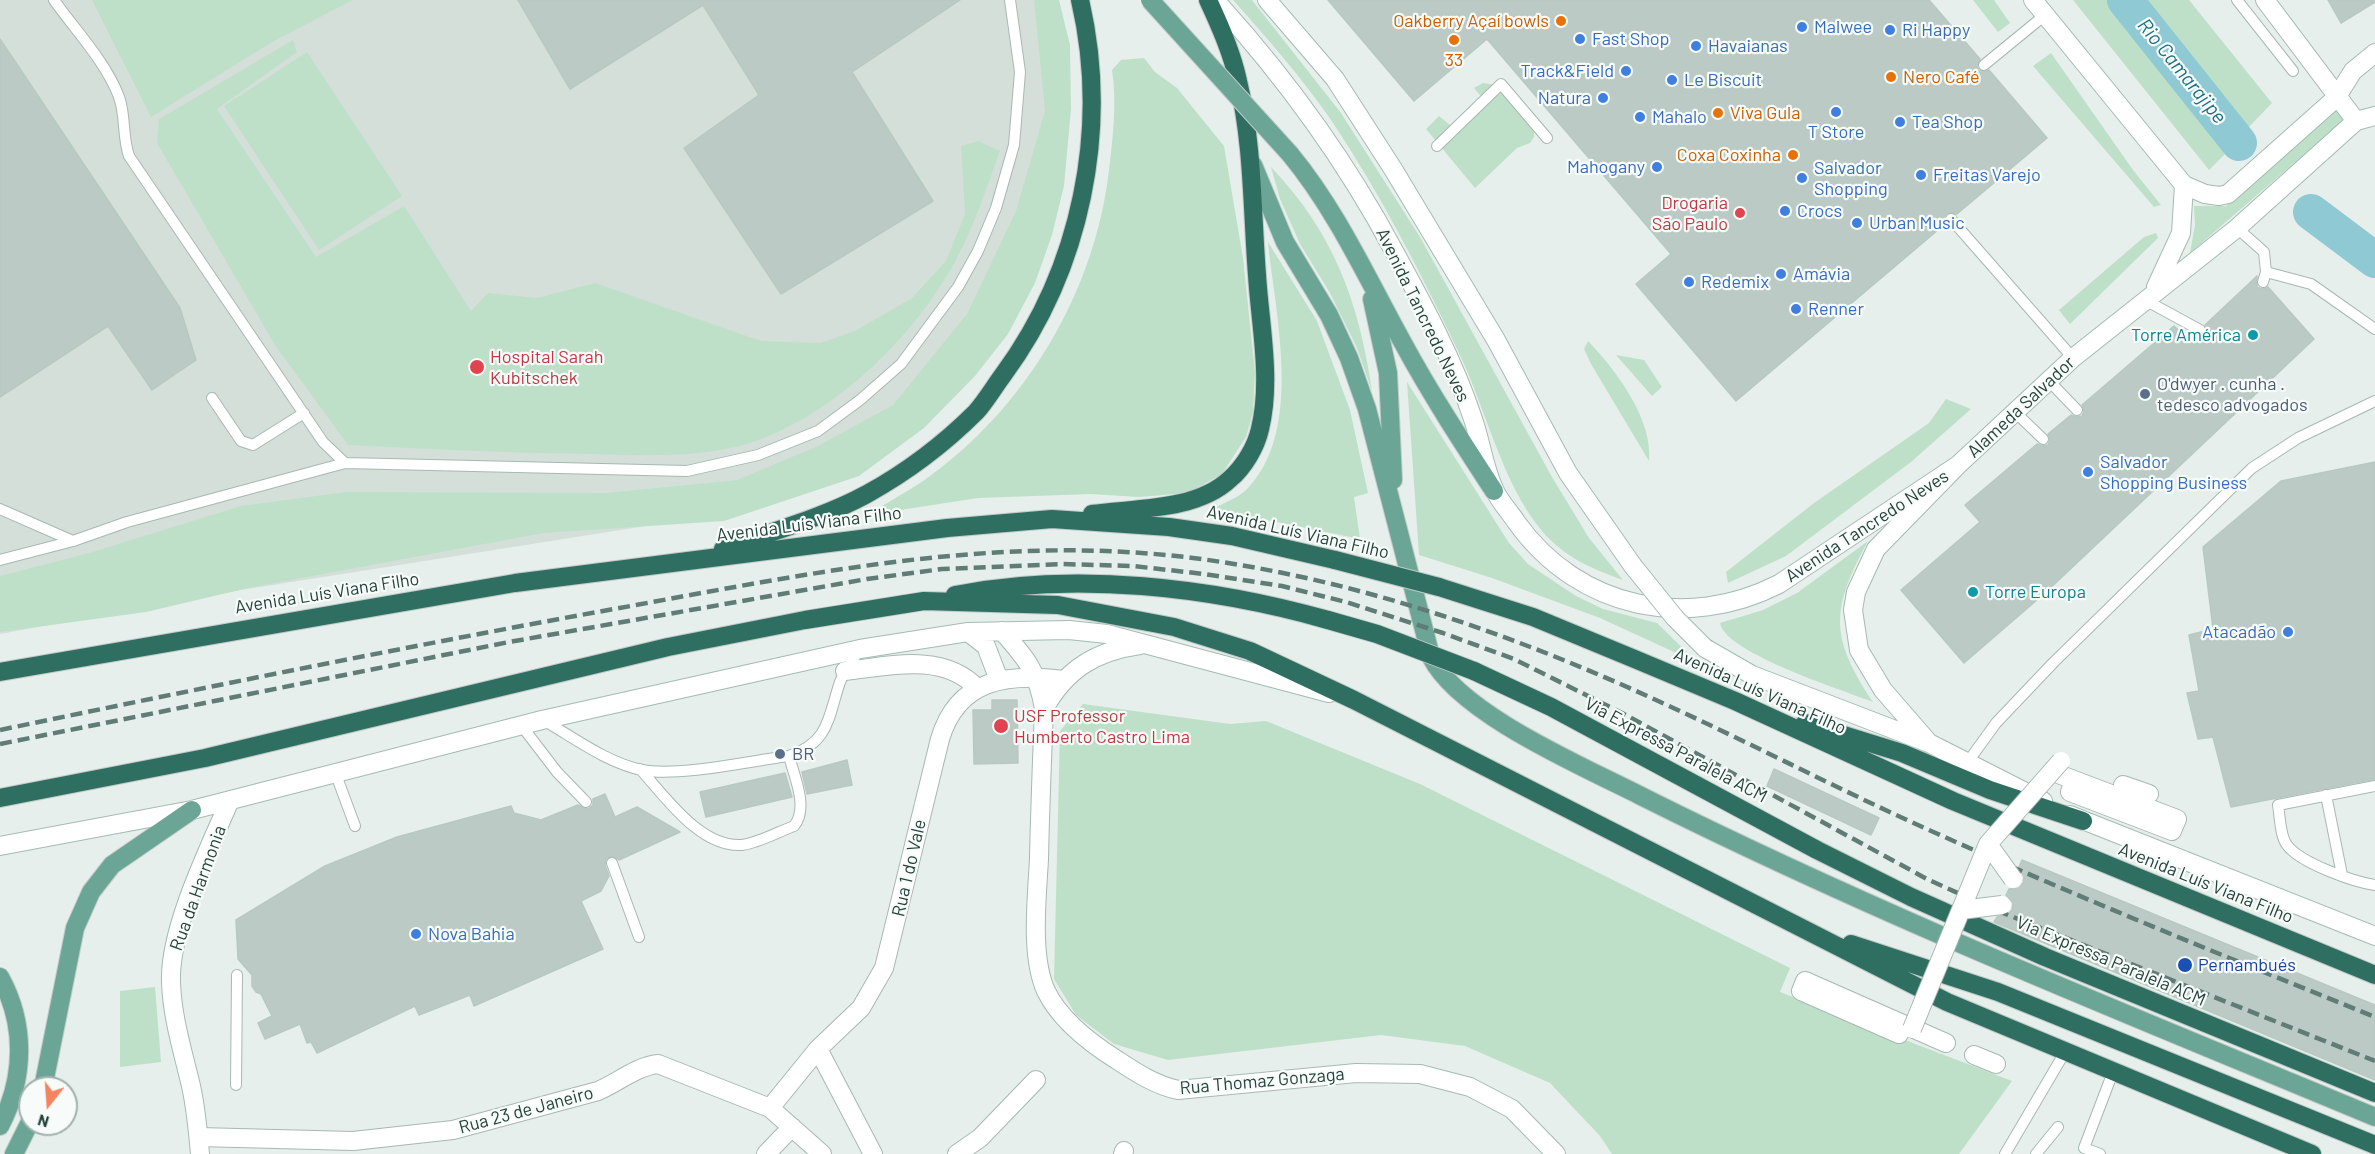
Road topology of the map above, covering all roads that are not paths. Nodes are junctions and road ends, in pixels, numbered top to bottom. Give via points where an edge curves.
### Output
1 (54, 0) edge
2 (1010, 0) edge
3 (1080, 0) edge
4 (1150, 0) edge
5 (1208, 0) edge
6 (1215, 0) edge
7 (1267, 0) edge
8 (2033, 0) edge
9 (2237, 0) edge
10 (2265, 0) edge
11 (2044, 15) junction
12 (2375, 53) edge
13 (1984, 65) dead end
14 (2293, 71) dead end
15 (2336, 98) junction
16 (2375, 116) edge
17 (2356, 121) junction
18 (1547, 138) dead end
19 (1437, 146) dead end
20 (1248, 152) junction
21 (2184, 185) junction
22 (1951, 219) dead end
23 (2239, 226) junction
24 (1366, 271) junction
25 (2149, 297) junction
26 (2375, 329) edge
27 (2200, 330) dead end
28 (2073, 358) junction
29 (2049, 381) junction
30 (212, 398) dead end
31 (2375, 401) edge
32 (2077, 410) dead end
33 (2015, 412) junction
34 (304, 413) junction
35 (2043, 439) dead end
36 (345, 463) junction
37 (1958, 465) junction
38 (1494, 491) junction
39 (0, 509) edge
40 (1052, 519) junction
41 (1396, 529) junction
42 (73, 541) junction
43 (0, 560) edge
44 (693, 560) junction
45 (924, 602) junction
46 (1002, 631) junction
47 (968, 632) junction
48 (1151, 644) junction
49 (860, 649) junction
50 (845, 671) junction
51 (0, 672) edge
52 (1037, 678) junction
53 (999, 680) junction
54 (1063, 680) junction
55 (977, 688) junction
56 (1354, 700) junction
57 (1735, 702) junction
58 (1044, 709) junction
59 (542, 720) junction
60 (520, 725) junction
61 (1929, 743) junction
62 (789, 756) junction
63 (1967, 763) junction
64 (640, 770) junction
65 (335, 772) junction
66 (2053, 772) junction
67 (2096, 775) dead end
68 (2123, 785) dead end
69 (2375, 786) edge
70 (2326, 795) junction
71 (0, 798) edge
72 (230, 800) junction
73 (586, 802) dead end
74 (192, 810) junction
75 (2083, 821) junction
76 (355, 826) dead end
77 (1988, 844) junction
78 (0, 846) edge
79 (612, 863) dead end
80 (2342, 875) junction
81 (2013, 879) dead end
82 (2375, 885) edge
83 (2002, 905) dead end
84 (1961, 910) junction
85 (1790, 923) junction
86 (2375, 936) edge
87 (639, 937) dead end
88 (237, 975) dead end
89 (2375, 975) edge
90 (0, 977) edge
91 (1816, 989) dead end
92 (1912, 1029) junction
93 (1946, 1043) dead end
94 (818, 1049) junction
95 (2065, 1052) junction
96 (1974, 1055) dead end
97 (1996, 1064) dead end
98 (2112, 1072) junction
99 (46, 1076) edge
100 (1036, 1080) dead end
101 (236, 1085) dead end
102 (2375, 1093) edge
103 (770, 1108) junction
104 (2375, 1117) edge
105 (0, 1126) edge
106 (792, 1126) junction
107 (2058, 1127) dead end
108 (23, 1136) edge
109 (199, 1145) edge
110 (2375, 1145) edge
111 (2303, 1152) edge
112 (14, 1154) edge
113 (766, 1154) edge
114 (822, 1154) edge
115 (873, 1154) edge
116 (957, 1154) edge
117 (1556, 1154) edge
118 (2006, 1154) edge
119 (2036, 1154) edge
120 (2100, 1154) edge

1 - 34 lane via 113,82 123,114 129,156
2 - 36 lane via 1020,72 1014,145 996,208 978,251 958,287 901,364 818,431 758,454 687,471
3 - 44 highway via 1089,63 1090,114 1083,199 1053,291 1017,356 976,411 921,458 867,494
4 - 24 main road, Avenida Tancredo Neves, bridge via 1312,181
5 - 20 highway via 1239,82
6 - 38 street, Avenida Tancredo Neves via 1294,92 1343,161 1394,250 1473,418
7 - 61 street, bridge via 1335,79 1496,340 1568,474 1675,618 1705,648 1752,675
8 - 11 street
9 - 14 lane
10 - 15 street
11 - 13 lane
11 - 21 street
12 - 15 street via 2354,71
15 - 17 street
15 - 21 street via 2228,194 2205,194
16 - 17 street
17 - 23 street, Alameda Salvador
18 - 19 lane via 1501,84
20 - 40 highway via 1264,384 1260,431 1246,460 1231,479 1212,493 1188,501
20 - 41 main road via 1285,242 1329,315 1349,358 1367,409
21 - 25 street, Alameda Salvador via 2181,233
22 - 28 lane
23 - 25 street, Alameda Salvador
23 - 26 lane via 2264,252 2264,277 2311,284
24 - 38 main road via 1402,343
24 - 41 main road via 1388,373
25 - 27 lane
25 - 28 street, Alameda Salvador
28 - 29 street, Alameda Salvador
29 - 32 lane
29 - 33 street, Alameda Salvador
30 - 34 lane via 241,441 248,445
31 - 63 lane via 2298,438 2252,468 2053,663 1996,723
33 - 35 lane
33 - 37 street, Alameda Salvador
34 - 36 lane via 323,442
36 - 42 lane via 127,522
37 - 38 street, Avenida Tancredo Neves via 1779,584 1753,597 1694,610 1630,601 1596,589 1566,572 1529,538
37 - 61 street, Alameda Salvador via 1876,549 1856,592 1853,610 1859,650 1869,669
39 - 42 lane
40 - 44 highway, Avenida Luís Viana Filho
40 - 57 highway, Avenida Luís Viana Filho, bridge via 1232,536 1438,587 1533,617
41 - 104 main road via 1424,637 1437,670 1468,700 1492,716 1720,836 1895,917
42 - 43 lane
44 - 51 highway, Avenida Luís Viana Filho via 504,585
45 - 56 highway via 1058,605 1174,627 1250,651
45 - 71 highway via 668,647 205,758
45 - 102 highway, Via Expressa Paralela ACM, bridge via 990,588 1056,582 1091,584 1245,599 1407,645 1551,707 1911,897 2055,962
46 - 47 street
46 - 48 street via 1069,630
46 - 52 street, Rua Thomaz Gonzaga via 1029,662
47 - 49 street
47 - 53 street via 986,646
48 - 54 street via 1099,655
48 - 56 street
49 - 50 lane
49 - 59 street
50 - 55 street via 922,663 966,676
50 - 62 lane via 833,712 819,739 804,751
52 - 53 street, Rua 1 do Vale
52 - 54 street, Rua 1 do Vale
52 - 58 street, Rua Thomaz Gonzaga
53 - 55 street, Rua 1 do Vale
54 - 58 street
55 - 94 street, Rua 1 do Vale via 959,702 945,722 884,968 861,1008
56 - 85 highway
57 - 75 highway via 1902,753 1990,790
57 - 89 highway, Avenida Luís Viana Filho via 1953,801
58 - 117 street, Rua Thomaz Gonzaga via 1037,904 1040,969 1045,989 1058,1011 1077,1030 1137,1073 1178,1090 1356,1073 1430,1076 1470,1087 1512,1109
59 - 60 street
59 - 64 lane
60 - 65 street
60 - 73 lane
61 - 63 street
62 - 64 lane via 664,772
62 - 64 lane via 802,810 799,820 794,826 743,845 712,838 696,827
63 - 75 street
65 - 72 street
65 - 76 lane
66 - 67 street, bridge via 2061,761
66 - 68 street via 2177,819 2172,831 2070,792 2073,783 2146,802
66 - 77 street, bridge
69 - 70 lane
70 - 80 lane
70 - 80 lane via 2278,805 2285,843 2302,858
72 - 74 street
72 - 109 street, Rua da Harmonia via 183,918 170,979
74 - 78 street
74 - 99 main road via 112,865 91,892 75,928
75 - 86 street
77 - 81 street, bridge
77 - 84 street, bridge
79 - 87 lane
80 - 82 lane
83 - 84 street, bridge
84 - 92 street, bridge
85 - 95 highway via 1947,1002
85 - 110 highway via 1998,992
88 - 101 lane
90 - 105 main road via 13,999 19,1030 19,1074
91 - 92 street via 1902,1028 1899,1034 1801,991 1805,981
92 - 93 street
94 - 103 street, Rua 1 do Vale
94 - 115 street
95 - 98 highway
95 - 118 lane
96 - 97 street
98 - 111 highway
98 - 120 lane via 2084,1148
100 - 116 street via 980,1138
103 - 106 street, Rua 23 de Janeiro
103 - 109 street, Rua 23 de Janeiro via 658,1064 646,1065 598,1091 453,1130 352,1142
106 - 113 street
106 - 114 street, Rua 23 de Janeiro
107 - 119 lane
108 - 112 main road

